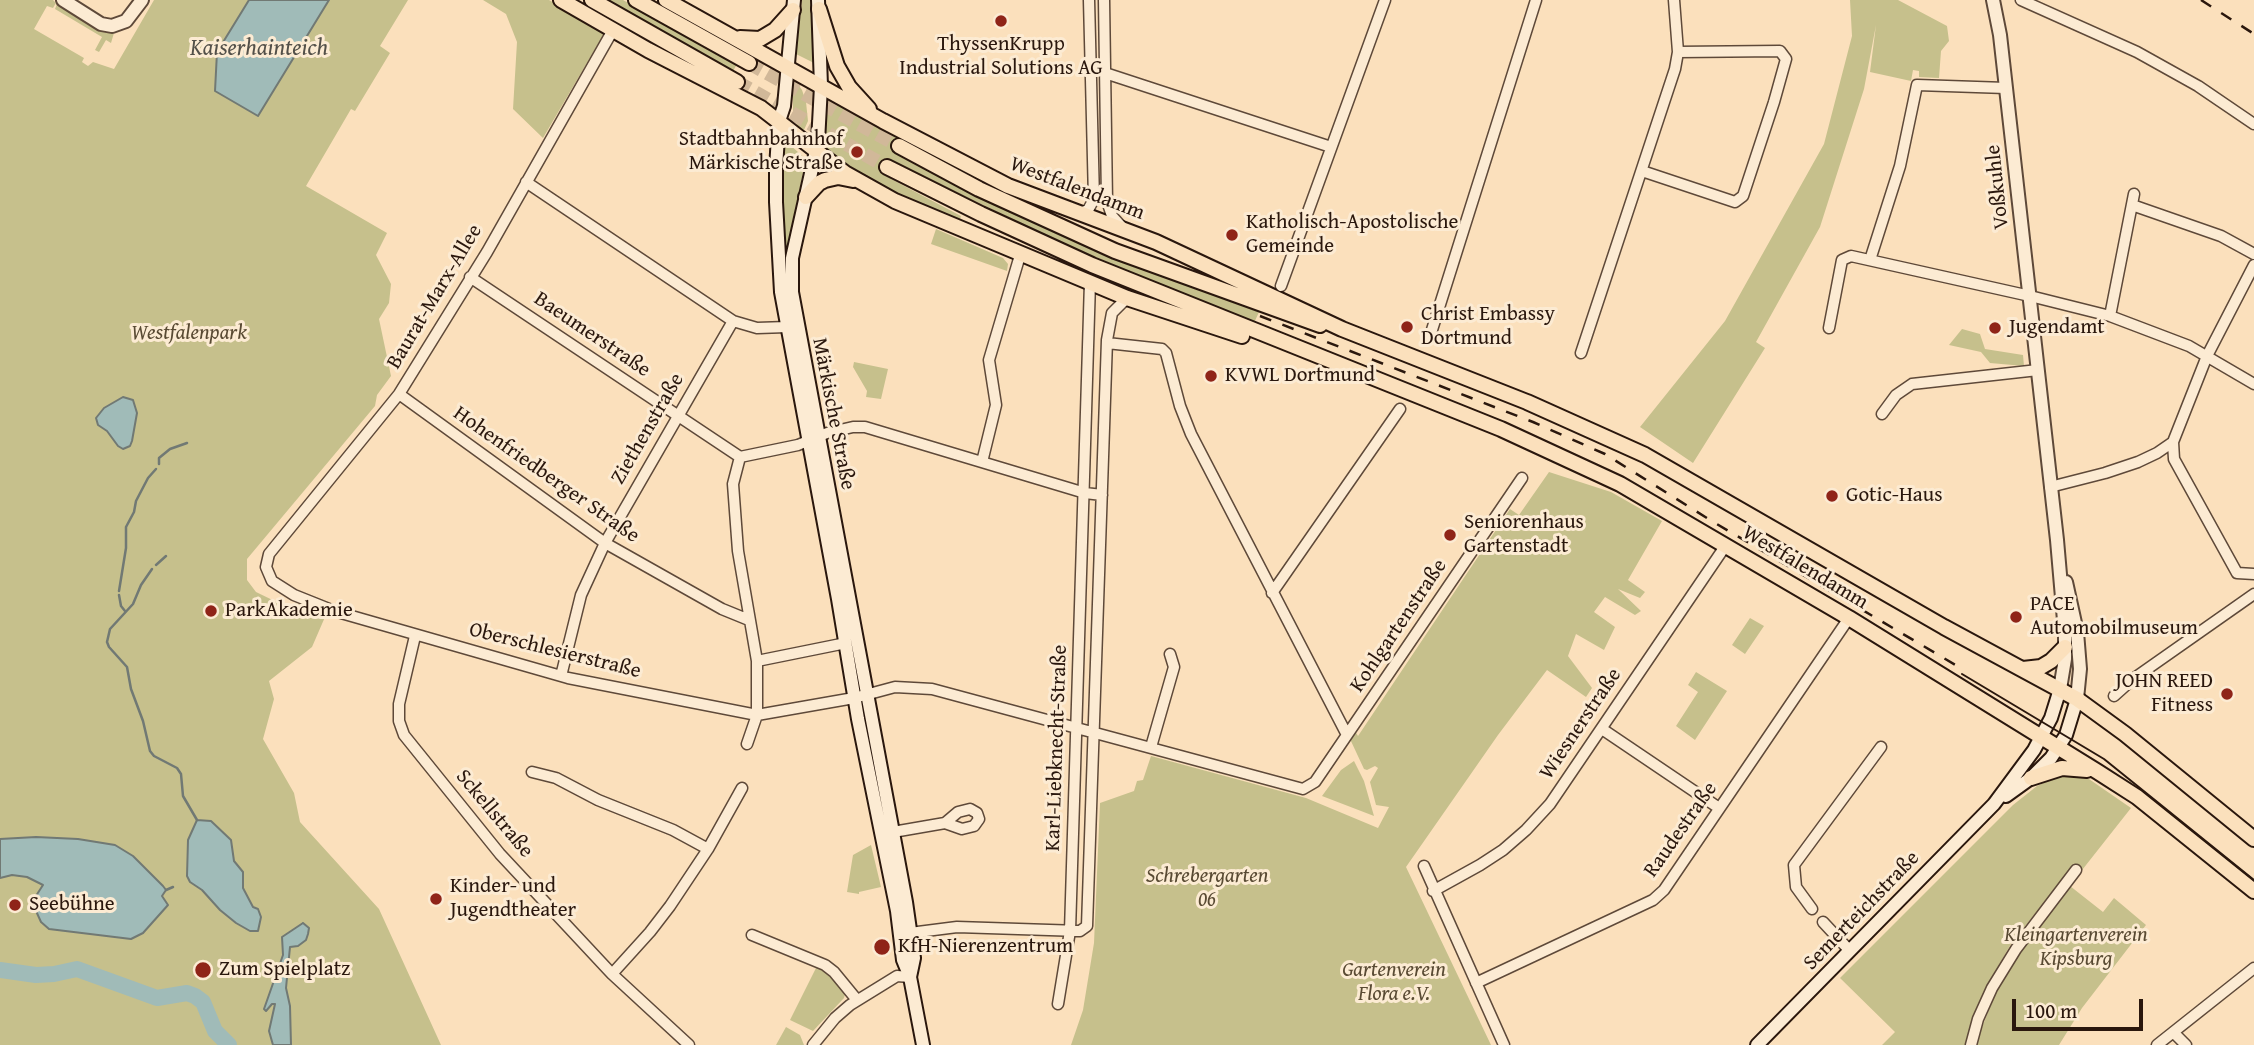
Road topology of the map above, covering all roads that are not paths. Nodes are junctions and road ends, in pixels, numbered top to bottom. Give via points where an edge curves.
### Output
1 (63, 0) edge
2 (142, 0) edge
3 (561, 0) edge
4 (593, 0) edge
5 (636, 0) edge
6 (666, 0) edge
7 (1089, 0) edge
8 (1104, 0) edge
9 (1385, 0) edge
10 (1536, 0) edge
11 (1674, 0) edge
12 (1993, 0) edge
13 (2021, 0) edge
14 (819, 4) edge
15 (793, 5) edge
16 (613, 30) junction
17 (722, 31) junction
18 (1678, 52) junction
19 (749, 63) tunnel mouth
20 (786, 67) junction
21 (1105, 73) junction
22 (737, 82) tunnel mouth
23 (821, 86) junction
24 (2006, 88) junction
25 (779, 121) junction
26 (883, 121) junction
27 (2254, 124) edge
28 (899, 146) tunnel mouth
29 (1331, 147) junction
30 (815, 151) junction
31 (887, 167) tunnel mouth
32 (1642, 171) junction
33 (858, 181) junction
34 (526, 182) junction
35 (2134, 194) dead end
36 (806, 197) junction
37 (2132, 205) junction
38 (1079, 214) junction
39 (1125, 230) junction
40 (1021, 252) junction
41 (2254, 254) edge
42 (1870, 260) junction
43 (2254, 265) edge
44 (470, 277) junction
45 (1090, 282) junction
46 (1281, 286) dead end
47 (2030, 296) junction
48 (1127, 298) junction
49 (2110, 316) junction
50 (733, 321) junction
51 (787, 327) junction
52 (1829, 328) dead end
53 (1342, 329) junction
54 (1431, 332) dead end
55 (1089, 339) junction
56 (1107, 342) junction
57 (1297, 348) junction
58 (1581, 353) dead end
59 (2207, 356) junction
60 (2038, 370) junction
61 (2254, 384) edge
62 (399, 394) junction
63 (1400, 409) dead end
64 (1882, 414) dead end
65 (678, 415) junction
66 (812, 439) junction
67 (2173, 442) junction
68 (740, 457) junction
69 (982, 462) junction
70 (1521, 478) dead end
71 (2050, 487) junction
72 (1085, 493) junction
73 (1102, 495) junction
74 (2057, 540) junction
75 (605, 543) junction
76 (1726, 545) junction
77 (266, 567) joint
78 (2254, 574) edge
79 (1272, 593) junction
80 (2254, 594) edge
81 (1849, 618) junction
82 (749, 620) junction
83 (415, 636) junction
84 (846, 643) junction
85 (2065, 647) junction
86 (1170, 654) dead end
87 (757, 661) junction
88 (2023, 668) junction
89 (561, 676) junction
90 (2060, 689) junction
91 (868, 693) junction
92 (2114, 696) dead end
93 (854, 698) junction
94 (2077, 699) junction
95 (757, 715) junction
96 (1077, 726) junction
97 (1602, 729) junction
98 (1095, 732) junction
99 (1347, 735) junction
100 (2041, 737) junction
101 (747, 744) dead end
102 (1151, 747) junction
103 (1881, 747) dead end
104 (2058, 748) junction
105 (532, 772) dead end
106 (2098, 772) junction
107 (2031, 778) junction
108 (742, 788) dead end
109 (1303, 789) joint
110 (1994, 804) junction
111 (1719, 808) junction
112 (945, 823) dead end
113 (893, 832) junction
114 (2254, 839) edge
115 (708, 849) junction
116 (1424, 866) dead end
117 (2076, 870) dead end
118 (1433, 891) junction
119 (2254, 891) edge
120 (1812, 909) dead end
121 (1823, 922) dead end
122 (1070, 931) junction
123 (910, 933) junction
124 (751, 935) dead end
125 (1850, 951) junction
126 (2254, 968) edge
127 (612, 974) junction
128 (910, 977) junction
129 (1476, 983) junction
130 (857, 1000) junction
131 (1058, 1004) dead end
132 (2174, 1033) junction
133 (689, 1045) edge
134 (813, 1045) edge
135 (923, 1045) edge
136 (1504, 1045) edge
137 (1757, 1045) edge
138 (1971, 1045) edge
139 (2157, 1045) edge
140 (2170, 1045) edge
141 (2186, 1045) edge

1 - 2 main road via 101,24 121,24
3 - 16 main road, Westfalendamm
4 - 22 main road
5 - 19 main road
6 - 17 main road, Westfalendamm
7 - 38 street via 1094,199 1088,210
8 - 21 street
9 - 29 street
10 - 54 street
11 - 18 street
12 - 24 main road, Voßkuhle
13 - 27 street via 2137,52
14 - 23 main road, Märkische Straße
14 - 26 main road via 845,80
15 - 17 main road via 775,30 761,39 742,39
15 - 20 main road, Märkische Straße
16 - 25 main road, Westfalendamm
16 - 34 street, Baurat-Marx-Allee
17 - 20 main road, Westfalendamm
18 - 32 street
18 - 32 street via 1751,49 1780,51 1786,59 1743,196 1735,202
20 - 23 main road, Westfalendamm
20 - 25 main road, Märkische Straße
21 - 29 street
21 - 39 street via 1107,201 1112,216
23 - 26 main road, Westfalendamm
23 - 30 main road, Märkische Straße
24 - 42 street via 1917,85 1900,166
24 - 47 main road, Voßkuhle
25 - 30 main road, Westfalendamm
25 - 51 main road, Märkische Straße via 775,202
26 - 38 main road, Westfalendamm via 1008,186
28 - 53 main road, Westfalendamm via 979,189 1115,251 1300,319
29 - 46 street
30 - 33 main road, Westfalendamm
30 - 36 main road, Märkische Straße
31 - 57 main road, Westfalendamm via 1080,259
32 - 58 street
33 - 36 main road via 832,177
33 - 40 main road, Westfalendamm via 917,211
34 - 44 street, Baurat-Marx-Allee
34 - 50 street
35 - 37 street
36 - 66 main road, Märkische Straße via 792,258 792,292
37 - 41 street via 2221,236
37 - 49 street
38 - 39 main road, Westfalendamm
39 - 53 main road, Westfalendamm
40 - 45 main road, Westfalendamm
40 - 69 street via 989,359 996,405
42 - 47 street
42 - 52 street via 1848,256 1842,260
43 - 59 street
44 - 62 street, Baurat-Marx-Allee
44 - 65 street, Baeumerstraße
45 - 48 main road, Westfalendamm
45 - 55 street, Karl-Liebknecht-Straße
47 - 49 street
47 - 60 main road, Voßkuhle
48 - 56 street, Karl-Liebknecht-Straße via 1112,313
48 - 57 main road, Westfalendamm via 1277,348
49 - 59 street
50 - 51 street via 757,328
50 - 65 street, Ziethenstraße
51 - 66 main road, Märkische Straße
53 - 88 main road, Westfalendamm via 1527,402 1645,455
55 - 56 street
55 - 72 street, Karl-Liebknecht-Straße
56 - 73 street, Karl-Liebknecht-Straße
56 - 79 street via 1166,353 1180,406
57 - 76 main road, Westfalendamm via 1501,429 1620,484
59 - 61 street
59 - 67 street
60 - 64 street via 1912,384 1896,395
60 - 71 main road, Voßkuhle
62 - 75 street, Hohenfriedberger Straße
62 - 77 street, Baurat-Marx-Allee via 269,554
63 - 79 street
65 - 68 street, Baeumerstraße
65 - 75 street, Ziethenstraße
66 - 68 street
66 - 69 street via 865,428
66 - 84 main road, Märkische Straße
66 - 91 main road, Märkische Straße
67 - 71 street via 2138,462
67 - 78 street via 2174,459 2236,573
68 - 82 street via 733,484
69 - 72 street
70 - 99 street, Kohlgartenstraße
71 - 74 main road, Voßkuhle
72 - 73 street
72 - 96 street, Karl-Liebknecht-Straße
73 - 98 street, Karl-Liebknecht-Straße
74 - 85 main road, Voßkuhle
74 - 94 main road, Voßkuhle via 2077,632
75 - 82 street, Hohenfriedberger Straße
75 - 89 street, Ziethenstraße via 581,594
76 - 81 main road, Westfalendamm
76 - 97 street, Wiesnerstraße
77 - 83 street, Oberschlesierstraße via 272,581 294,595
79 - 99 street
80 - 92 street
81 - 100 main road, Westfalendamm
81 - 111 street, Raudestraße
82 - 87 street
83 - 89 street, Oberschlesierstraße
83 - 127 street, Sckellstraße via 399,704 404,735 500,854
84 - 87 street
84 - 93 main road, Märkische Straße
85 - 88 main road via 2041,667
85 - 90 main road, Voßkuhle
86 - 102 street via 1174,667
87 - 95 street
88 - 90 main road, Westfalendamm
89 - 95 street, Oberschlesierstraße
90 - 94 main road, Westfalendamm
90 - 100 main road, Semerteichstraße
91 - 93 street, Oberschlesierstraße
91 - 96 street, Oberschlesierstraße via 895,687 932,689
91 - 113 main road, Märkische Straße
93 - 95 street, Oberschlesierstraße
93 - 128 main road, Märkische Straße via 903,960
94 - 104 main road, Semerteichstraße
94 - 114 main road, Westfalendamm
95 - 101 street
96 - 98 street, Oberschlesierstraße
96 - 122 street, Karl-Liebknecht-Straße
97 - 111 street
97 - 118 street, Wiesnerstraße via 1527,830 1480,865
98 - 102 street, Oberschlesierstraße
98 - 122 street, Karl-Liebknecht-Straße via 1087,926
99 - 109 street, Kohlgartenstraße via 1315,782
100 - 104 main road, Westfalendamm
100 - 110 main road, Semerteichstraße
102 - 109 street, Oberschlesierstraße
103 - 120 street via 1794,865 1796,887
104 - 106 main road, Westfalendamm
104 - 107 main road, Semerteichstraße
105 - 115 street via 556,778
106 - 107 main road via 2071,767
106 - 119 main road, Westfalendamm via 2137,797
107 - 110 main road, Semerteichstraße
108 - 115 street
110 - 125 main road, Semerteichstraße
111 - 129 street, Raudestraße via 1653,900
112 - 113 street
113 - 123 main road, Märkische Straße
115 - 127 street via 650,932
116 - 118 street
117 - 138 street via 1992,988
118 - 129 street
121 - 125 street
122 - 123 street via 957,927
122 - 131 street, Karl-Liebknecht-Straße
123 - 128 main road, Märkische Straße via 914,958
124 - 130 street via 825,965
125 - 137 main road, Semerteichstraße
126 - 132 street
127 - 133 street, Sckellstraße
128 - 130 street via 897,975
128 - 135 main road, Märkische Straße
129 - 136 street
130 - 134 street
132 - 139 street
132 - 140 street
132 - 141 street

